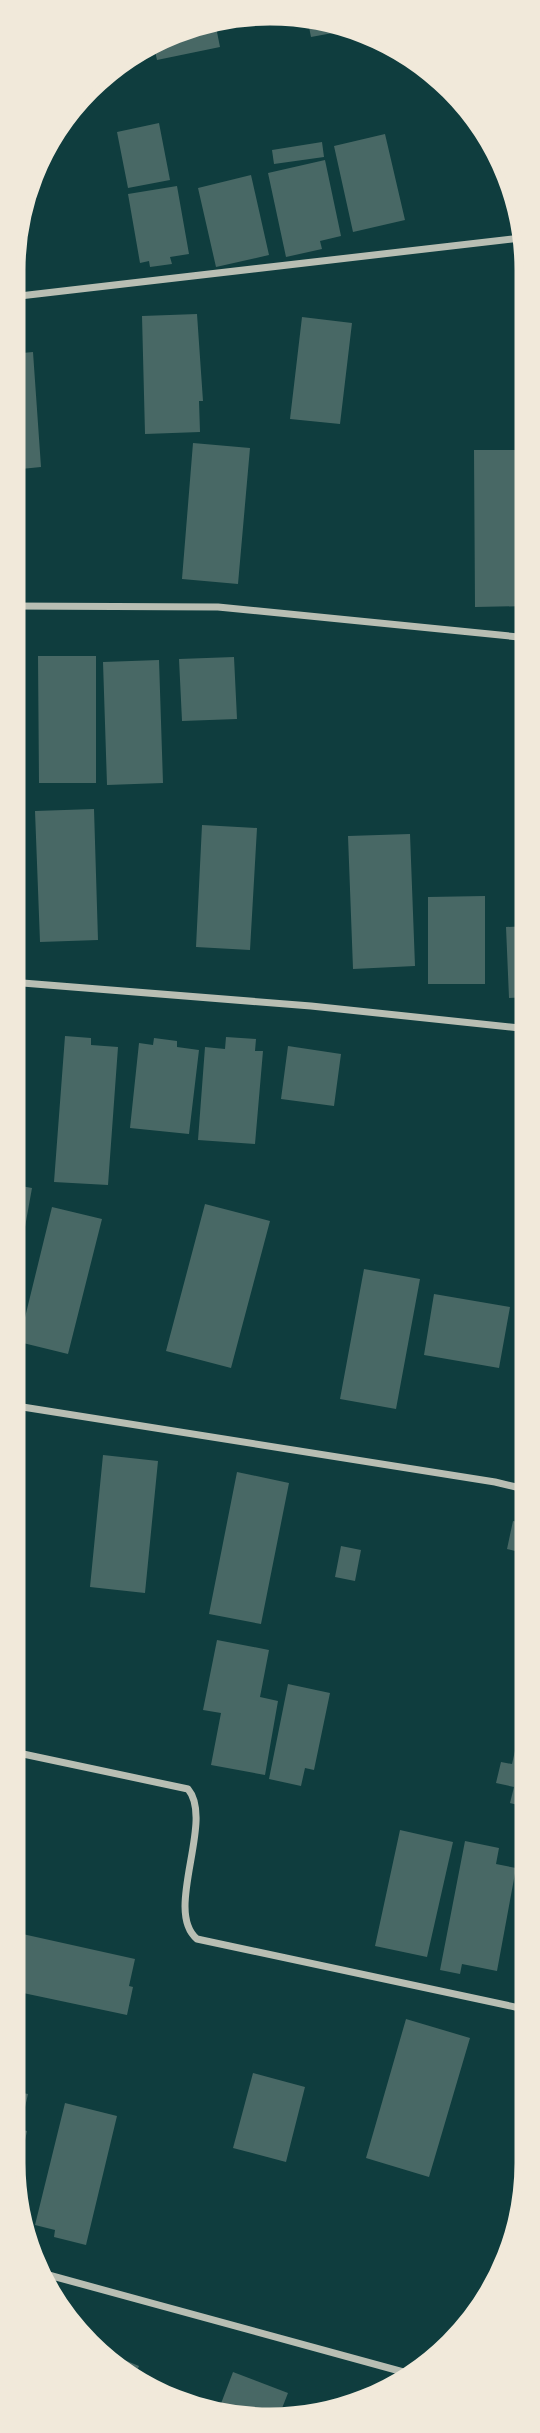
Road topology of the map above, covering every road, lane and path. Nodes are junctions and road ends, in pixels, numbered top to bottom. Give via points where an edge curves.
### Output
1 (517, 238) edge
2 (21, 296) edge
3 (21, 606) edge
4 (519, 637) edge
5 (21, 983) edge
6 (519, 1028) edge
7 (21, 1407) edge
8 (519, 1488) edge
9 (21, 1754) edge
10 (519, 2008) edge
11 (48, 2275) edge
12 (404, 2372) edge

1 - 2 street
3 - 4 street via 218,607
5 - 6 street
7 - 8 street
9 - 10 street via 188,1789 196,1798 197,1816 187,1878 187,1919 190,1933 197,1938
11 - 12 street

